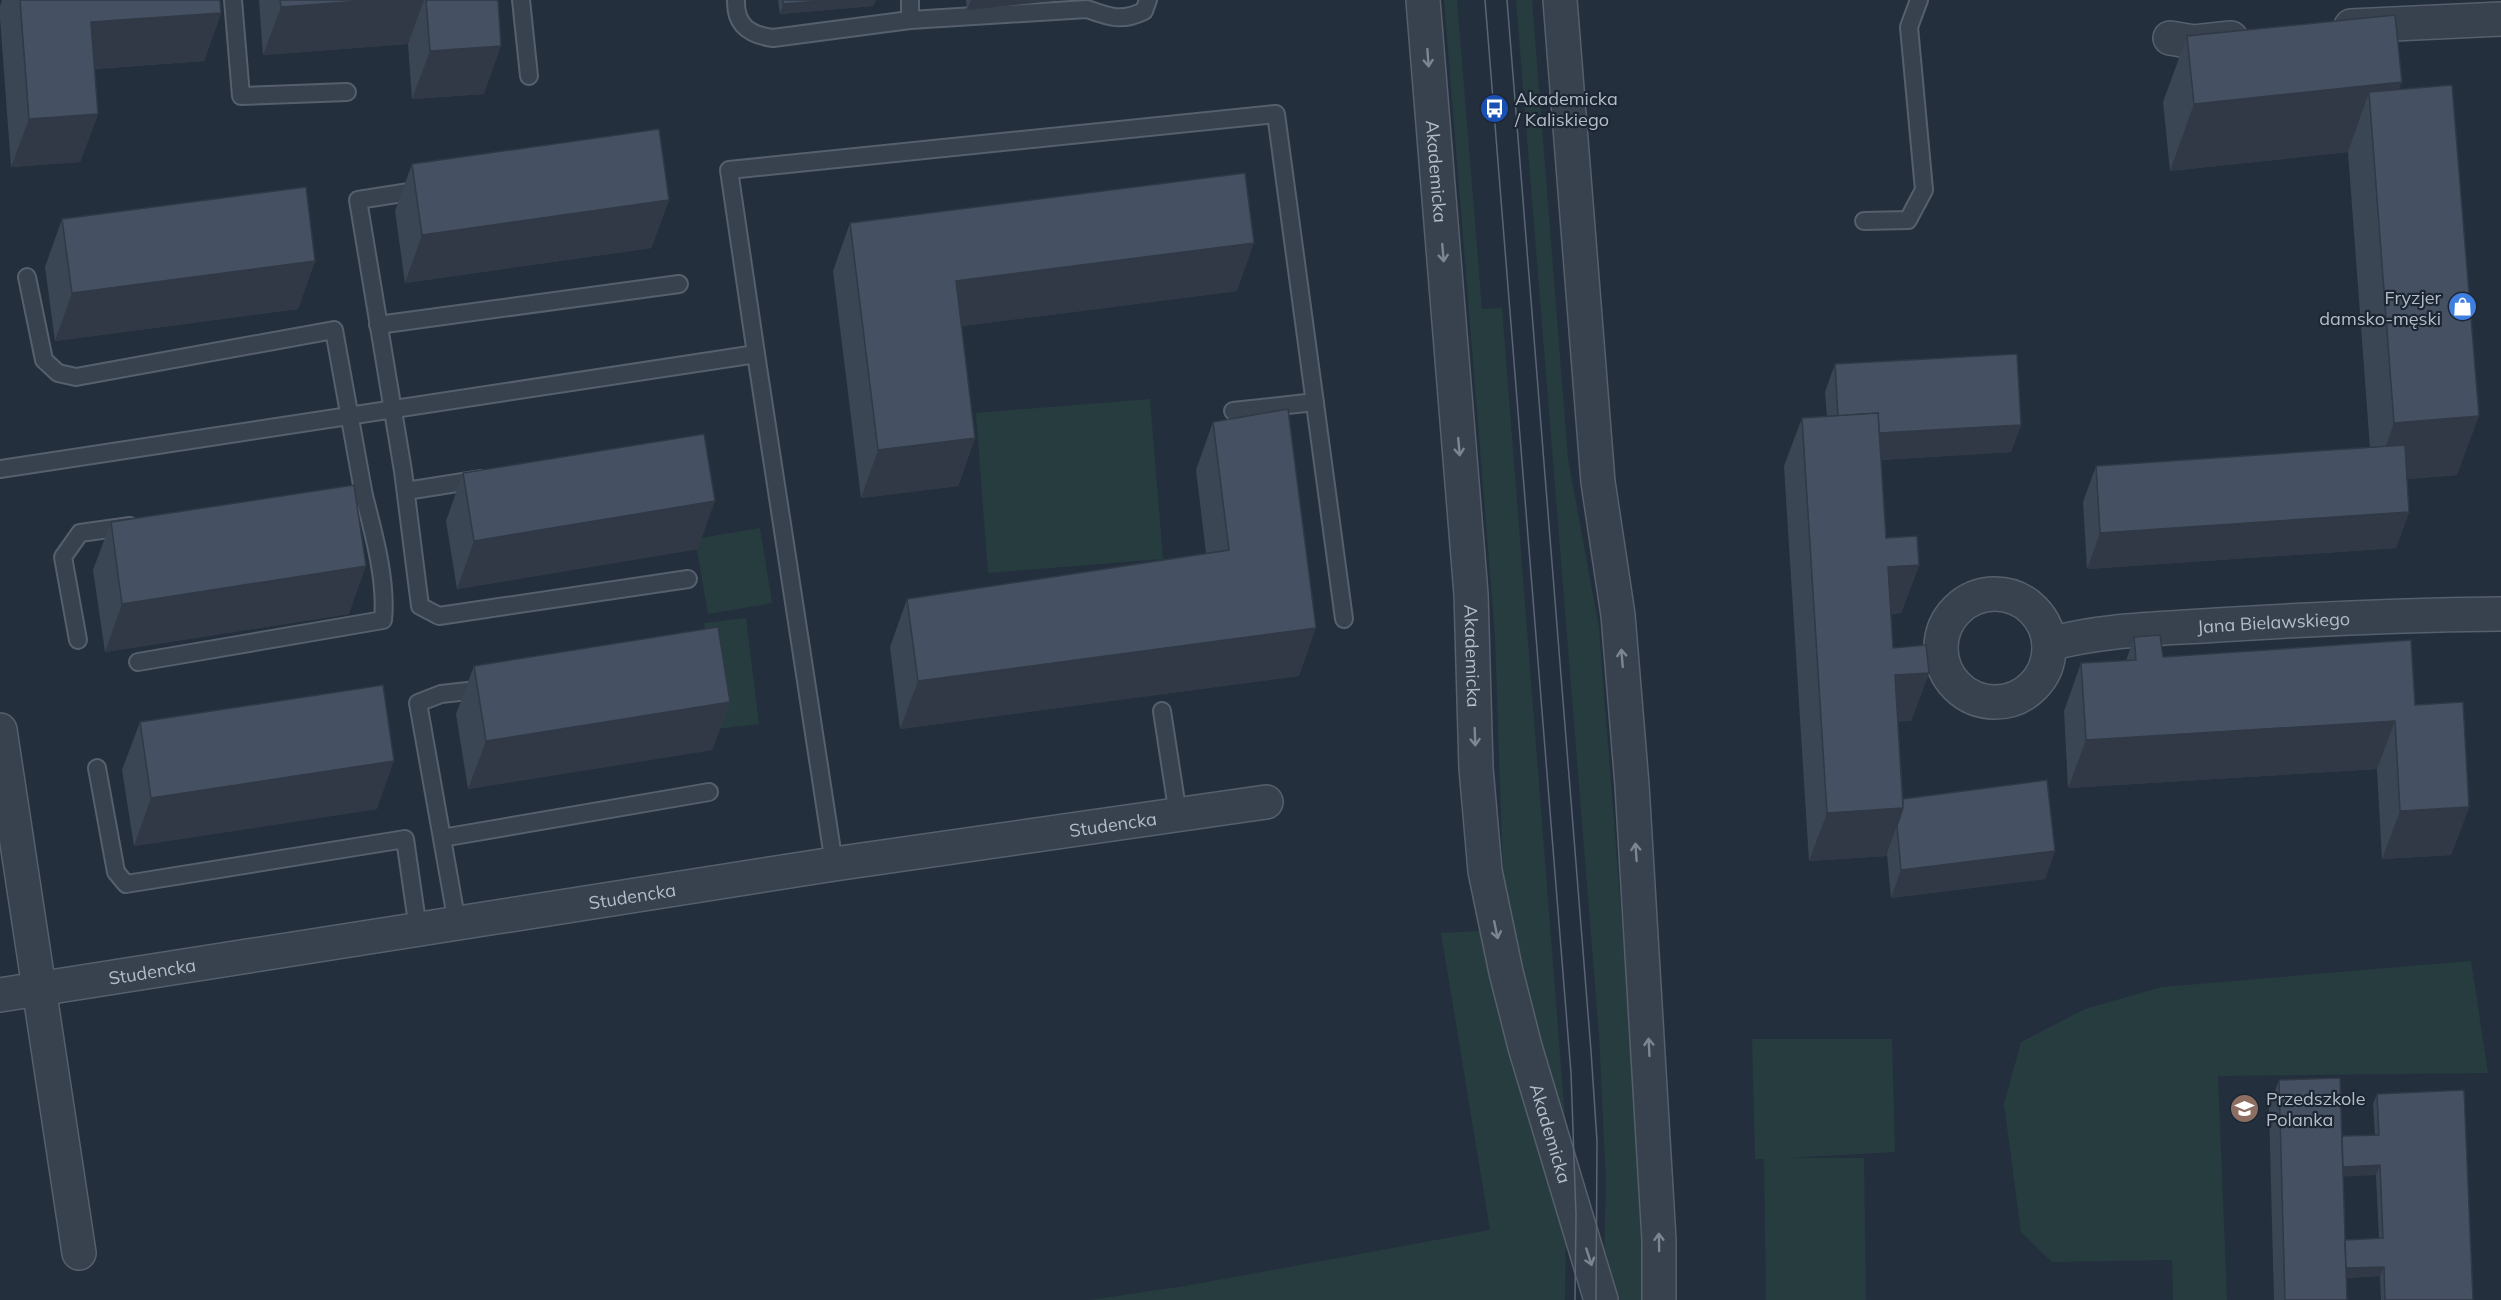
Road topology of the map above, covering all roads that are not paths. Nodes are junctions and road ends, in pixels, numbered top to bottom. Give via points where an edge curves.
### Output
1 (233, 0) edge
2 (521, 0) edge
3 (736, 0) edge
4 (910, 0) edge
5 (1149, 0) edge
6 (1424, 0) edge
7 (1560, 0) edge
8 (1919, 0) edge
9 (1074, 5) edge
10 (2501, 19) edge
11 (910, 20) junction
12 (2321, 28) edge
13 (2265, 34) edge
14 (2170, 38) dead end
15 (529, 76) dead end
16 (348, 92) dead end
17 (423, 190) edge
18 (1864, 221) dead end
19 (27, 278) dead end
20 (679, 284) dead end
21 (378, 325) junction
22 (756, 354) junction
23 (1315, 402) junction
24 (393, 409) junction
25 (1233, 411) dead end
26 (351, 415) junction
27 (0, 469) edge
28 (495, 477) edge
29 (406, 491) junction
30 (364, 496) junction
31 (318, 502) edge
32 (148, 524) edge
33 (688, 579) dead end
34 (2501, 614) edge
35 (1344, 619) dead end
36 (78, 640) dead end
37 (2049, 644) dead end
38 (138, 662) dead end
39 (495, 688) edge
40 (1162, 711) dead end
41 (0, 730) edge
42 (97, 768) dead end
43 (709, 792) dead end
44 (1266, 802) dead end
45 (1178, 815) junction
46 (442, 838) junction
47 (834, 864) junction
48 (458, 923) junction
49 (418, 929) junction
50 (40, 987) junction
51 (0, 995) edge
52 (79, 1253) dead end
53 (1601, 1300) edge
54 (1659, 1300) edge

1 - 16 lane via 242,96
2 - 15 lane
3 - 11 lane via 742,27 773,39
4 - 11 lane
5 - 9 lane via 1144,11 1130,18 1110,17
6 -> 53 street, Akademicka via 1470,594 1476,768 1485,871 1525,1047
54 -> 7 street via 1656,1181 1632,785 1618,615 1598,482
8 - 18 lane via 1909,27 1924,190 1908,220
9 - 11 lane
10 - 12 street
13 - 14 street via 2194,42
17 - 21 lane via 358,200
19 - 26 lane via 44,360 58,373 76,377 334,330
20 - 21 lane
21 - 24 lane
22 - 23 lane via 729,170 1276,114
22 - 24 lane
22 - 47 lane
23 - 25 lane
23 - 35 lane
24 - 26 lane
24 - 29 lane
26 - 27 lane
26 - 30 lane
28 - 29 lane
29 - 33 lane via 420,606 439,616
30 - 31 lane
30 - 38 lane via 385,604 383,620
32 - 36 lane via 80,533 63,557
34 - 37 street, Jana Bielawskiego via 2377,616 2136,629 2082,635
39 - 46 lane via 441,694 418,703
40 - 45 lane
41 - 50 street
42 - 49 lane via 116,872 126,884 405,839
43 - 46 lane
44 - 45 street, Studencka
45 - 47 street, Studencka
46 - 48 lane
47 - 48 street, Studencka
48 - 49 street, Studencka
49 - 50 street, Studencka
50 - 51 street, Studencka
50 - 52 street

